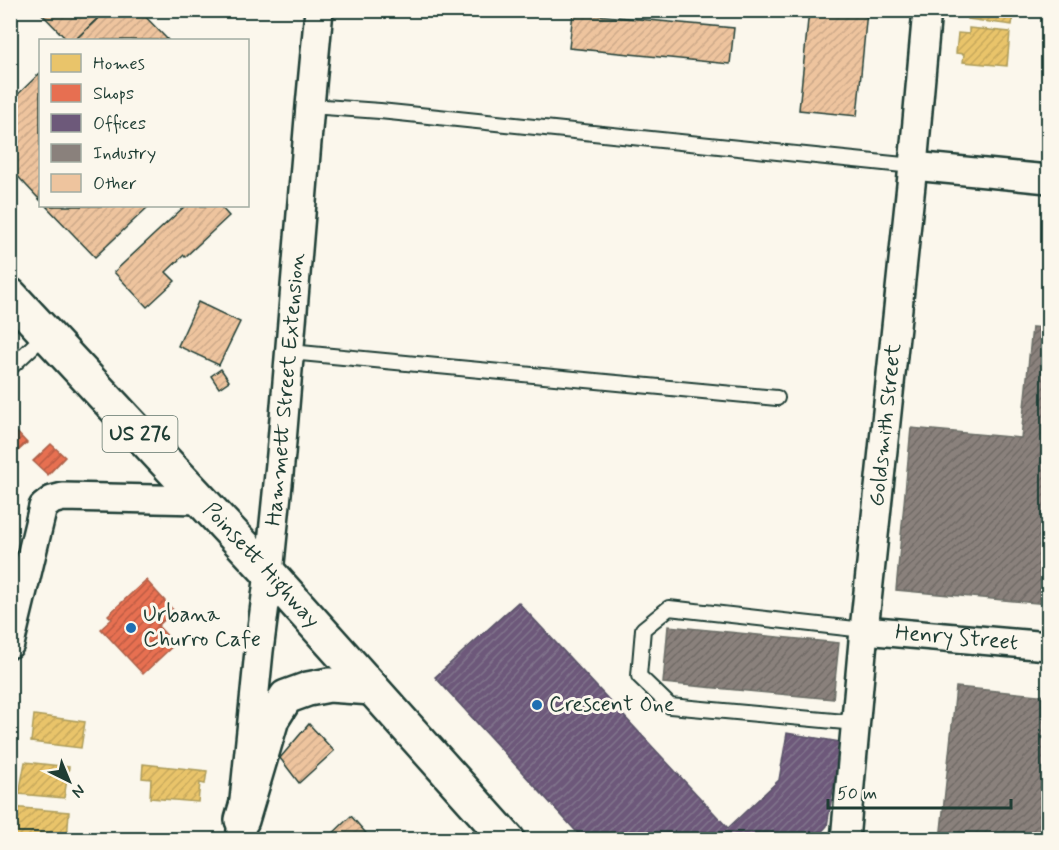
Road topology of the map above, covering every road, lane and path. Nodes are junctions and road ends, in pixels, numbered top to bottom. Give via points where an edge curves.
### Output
1 (927, 10) edge
2 (314, 15) edge
3 (310, 106) junction
4 (913, 166) junction
5 (1048, 179) edge
6 (10, 295) edge
7 (46, 334) junction
8 (290, 352) junction
9 (10, 368) edge
10 (777, 398) dead end
11 (201, 500) junction
12 (269, 573) junction
13 (864, 630) junction
14 (10, 644) edge
15 (1048, 646) edge
16 (372, 688) junction
17 (856, 723) junction
18 (241, 830) edge
19 (508, 840) edge
20 (845, 840) edge

1 - 4 street, Goldsmith Street
2 - 3 street, Hammett Street Extension
3 - 4 lane
3 - 8 street, Hammett Street Extension
4 - 5 street
4 - 13 street, Goldsmith Street
6 - 7 highway, Poinsett Highway / US 276
7 - 9 lane
7 - 11 highway, Poinsett Highway / US 276
8 - 10 lane
8 - 12 street, Hammett Street Extension
11 - 12 highway, Poinsett Highway / US 276
11 - 14 street via 52,500 43,507
12 - 16 highway, Poinsett Highway / US 276
12 - 18 street, Hammett Street Extension
13 - 15 street, Henry Street
13 - 17 street, Goldsmith Street
13 - 17 lane via 669,608 643,629 639,676 670,706
16 - 18 highway via 329,685 308,688 286,698 272,718
16 - 19 highway, Poinsett Highway / US 276
17 - 20 street, Goldsmith Street

